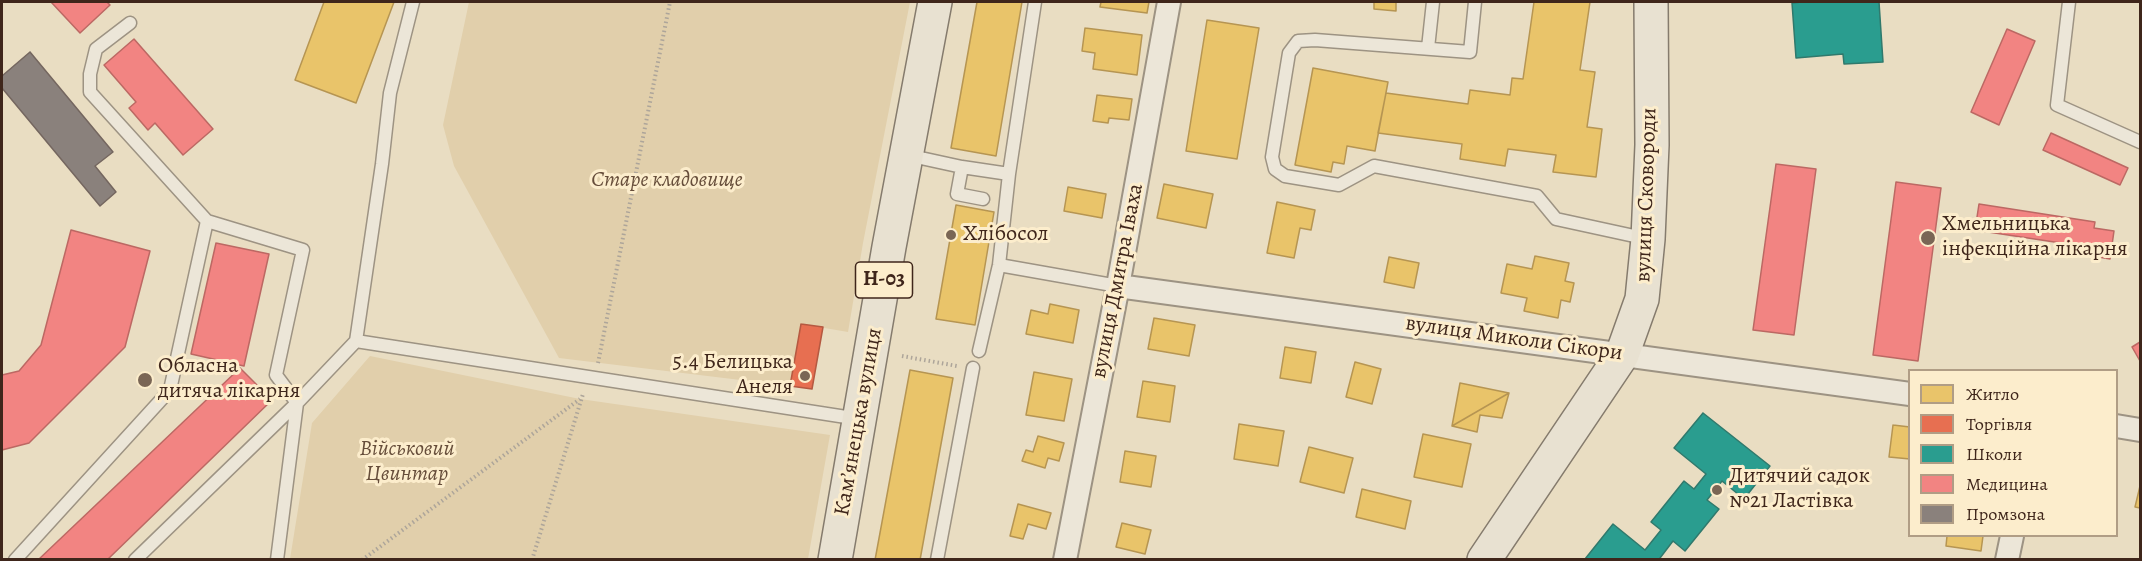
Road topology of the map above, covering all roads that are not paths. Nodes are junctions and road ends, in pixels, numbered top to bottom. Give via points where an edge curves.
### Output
1 (412, 2) edge
2 (935, 2) edge
3 (1035, 2) edge
4 (1169, 2) edge
5 (1433, 2) edge
6 (1475, 2) edge
7 (1651, 2) edge
8 (2069, 2) edge
9 (130, 23) dead end
10 (1428, 48) junction
11 (2140, 142) edge
12 (907, 155) junction
13 (962, 167) junction
14 (1009, 174) junction
15 (983, 199) dead end
16 (207, 220) junction
17 (1648, 239) junction
18 (999, 265) junction
19 (1118, 286) junction
20 (356, 341) junction
21 (979, 351) dead end
22 (1622, 355) junction
23 (973, 368) road end
24 (1908, 394) edge
25 (297, 403) junction
26 (861, 419) junction
27 (2118, 426) edge
28 (2140, 430) edge
29 (2012, 537) edge
30 (15, 560) edge
31 (135, 560) edge
32 (277, 560) edge
33 (835, 560) edge
34 (937, 560) edge
35 (1065, 560) edge
36 (1484, 560) edge
37 (2007, 560) edge

1 - 20 lane via 390,93
2 - 12 main road, Камʼянецька вулиця / Н-03
3 - 14 lane
4 - 19 street, вулиця Дмитра Іваха
5 - 10 lane
6 - 10 lane via 1470,52
7 - 17 main road, вулиця Сковороди
8 - 11 lane via 2057,105
9 - 16 lane via 96,49 90,92
10 - 17 lane via 1298,41 1289,53 1272,157 1275,169 1285,176 1339,185 1374,166 1537,196 1556,219
12 - 13 lane
12 - 26 main road, Камʼянецька вулиця / Н-03
13 - 14 lane
13 - 15 lane via 957,194
14 - 18 lane
16 - 25 lane via 303,250 276,375
16 - 30 lane via 170,390
17 - 22 main road, вулиця Сковороди via 1642,299
18 - 19 lane
18 - 21 lane
19 - 22 street, вулиця Миколи Сікори
19 - 35 street, вулиця Дмитра Іваха
20 - 25 lane
20 - 26 lane
22 - 24 street, вулиця Миколи Сікори
22 - 36 main road, вулиця Сковороди
23 - 34 lane
25 - 31 lane
25 - 32 lane
26 - 33 main road, Камʼянецька вулиця / Н-03
27 - 28 street
29 - 37 street

